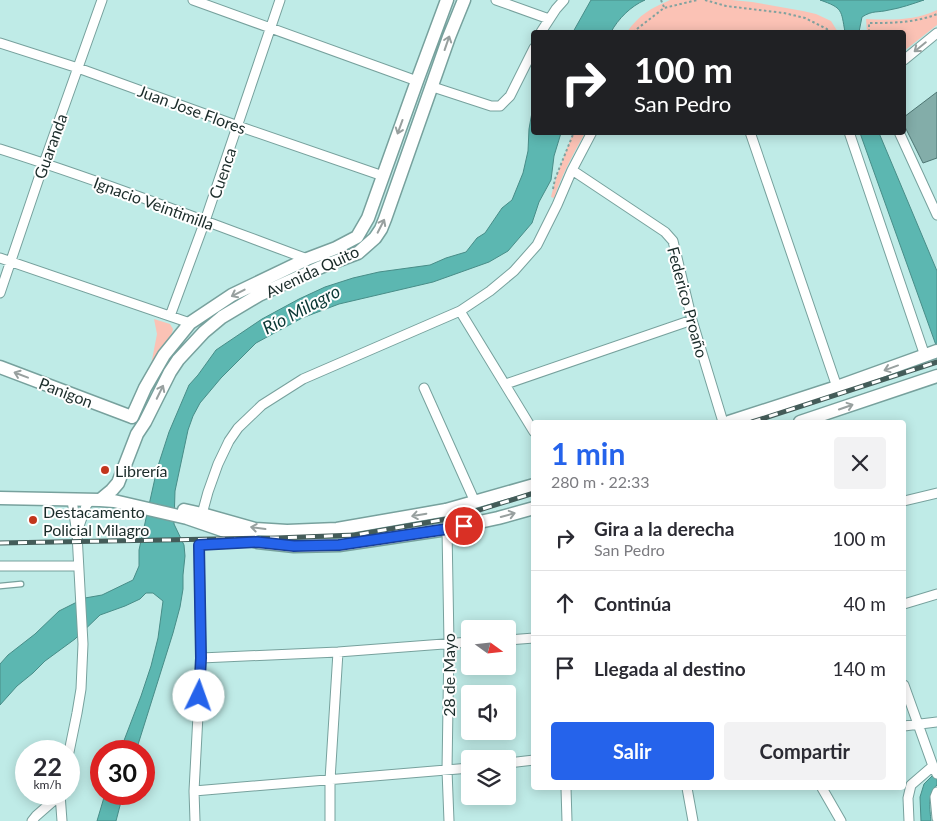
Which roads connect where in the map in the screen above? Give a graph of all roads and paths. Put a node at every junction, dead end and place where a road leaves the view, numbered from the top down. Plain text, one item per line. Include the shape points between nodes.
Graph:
1 (102, 0) edge
2 (193, 0) edge
3 (280, 0) edge
4 (447, 0) edge
5 (464, 0) edge
6 (496, 0) edge
7 (564, 0) edge
8 (697, 0) edge
9 (705, 0) edge
10 (662, 1) edge
11 (664, 8) junction
12 (937, 14) edge
13 (549, 19) junction
14 (270, 28) junction
15 (542, 30) edge
16 (636, 30) edge
17 (827, 30) edge
18 (869, 30) edge
19 (937, 33) edge
20 (0, 43) edge
21 (531, 54) edge
22 (906, 58) edge
23 (78, 68) junction
24 (417, 81) junction
25 (433, 87) junction
26 (238, 126) junction
27 (573, 135) edge
28 (590, 135) edge
29 (751, 135) edge
30 (851, 135) edge
31 (899, 135) edge
32 (0, 149) edge
33 (44, 163) junction
34 (572, 170) junction
35 (383, 176) junction
36 (559, 200) junction
37 (937, 215) edge
38 (205, 221) junction
39 (0, 258) edge
40 (307, 260) junction
41 (11, 261) junction
42 (0, 293) edge
43 (460, 311) junction
44 (170, 316) junction
45 (692, 320) junction
46 (190, 324) junction
47 (933, 353) edge
48 (0, 367) edge
49 (936, 379) edge
50 (506, 384) junction
51 (837, 387) junction
52 (424, 388) dead end
53 (132, 417) junction
54 (722, 420) edge
55 (735, 420) edge
56 (808, 420) edge
57 (531, 427) edge
58 (137, 434) junction
59 (118, 483) junction
60 (531, 486) edge
61 (937, 493) edge
62 (0, 498) edge
63 (124, 499) junction
64 (72, 500) junction
65 (96, 500) junction
66 (906, 501) edge
67 (475, 502) junction
68 (531, 509) edge
69 (187, 514) junction
70 (202, 514) junction
71 (447, 529) junction
72 (77, 534) junction
73 (257, 542) junction
74 (0, 566) edge
75 (78, 566) junction
76 (21, 584) dead end
77 (0, 586) edge
78 (937, 594) edge
79 (906, 603) edge
80 (531, 638) edge
81 (516, 639) edge
82 (461, 642) edge
83 (449, 643) junction
84 (338, 652) junction
85 (201, 658) junction
86 (906, 691) edge
87 (937, 722) edge
88 (918, 724) junction
89 (906, 726) edge
90 (71, 740) edge
91 (531, 760) edge
92 (516, 762) edge
93 (461, 769) edge
94 (447, 770) junction
95 (935, 770) edge
96 (330, 780) junction
97 (566, 790) edge
98 (687, 790) edge
99 (823, 790) edge
100 (194, 791) junction
101 (937, 792) edge
102 (48, 805) edge
103 (61, 805) edge
104 (937, 818) edge
105 (32, 821) edge
106 (62, 821) edge
107 (196, 821) edge
108 (330, 821) edge
109 (449, 821) edge
110 (566, 821) edge
111 (693, 821) edge
112 (841, 821) edge
113 (909, 821) edge

1 - 23 street, Guaranda
2 - 14 street
3 - 14 street, Cuenca
4 - 24 main road, Avenida Quito
25 -> 5 main road, Avenida Quito
6 - 13 street
7 - 13 street
8 - 11 path
9 - 17 path via 805,18
10 - 11 path
11 - 16 path
12 - 18 path via 923,20 869,23
13 - 15 street
14 - 24 street
14 - 26 street, Cuenca
19 -> 22 street
20 - 23 street, Juan Jose Flores
21 - 25 street via 510,96 500,106
23 - 26 street, Juan Jose Flores
23 - 33 street, Guaranda
24 -> 35 main road, Avenida Quito
58 -> 25 main road, Avenida Quito via 178,360 222,317 259,295 358,253 375,238 385,219
26 - 35 street, Juan Jose Flores
26 - 38 street, Cuenca
27 - 36 path via 551,197
28 - 34 street
29 - 51 street
30 - 47 street
31 - 37 street
32 - 33 street, Ignacio Veintimilla
33 - 38 street, Ignacio Veintimilla
33 - 41 street, Guaranda
34 - 36 street
34 - 45 street, Federico Proaño via 673,241
35 - 40 main road, Avenida Quito via 368,218 357,236
36 - 43 street via 537,245 514,271
38 - 40 street, Ignacio Veintimilla
38 - 44 street, Cuenca
39 - 41 street
40 -> 46 main road, Avenida Quito via 232,295
41 - 42 street, Guaranda
41 - 44 street
43 - 50 street
43 - 70 street via 303,378 262,404 229,441
44 - 46 street
45 - 50 street
45 - 54 street, Federico Proaño
46 - 53 main road, Avenida Quito via 164,355
47 -> 51 main road
53 -> 48 main road, Panigon
56 -> 49 main road
50 - 57 street
51 - 55 main road
52 - 67 street
53 - 58 main road
58 - 59 main road, Avenida Quito
59 - 63 main road via 119,494
59 - 65 main road, Avenida Quito
60 - 67 main road
61 - 66 street
62 - 64 main road
63 - 65 main road
63 - 69 main road
64 - 65 main road
64 - 72 street
65 - 72 street via 86,506
67 -> 70 main road via 337,529 255,529
71 -> 68 main road
69 - 70 main road
69 - 73 main road
71 - 73 main road via 339,545 294,546
71 - 83 street, 28 de Mayo
72 - 75 street
73 - 85 street via 199,545
74 - 75 street
75 - 90 street via 83,644 81,689
76 - 77 lane
78 - 79 street
80 - 81 street
82 - 83 street
83 - 84 street
83 - 94 street, 28 de Mayo
84 - 85 street
84 - 96 street
85 - 100 street
86 - 88 street
87 - 88 street
88 - 89 street
88 - 95 street
91 - 92 street
93 - 94 street
94 - 96 street
94 - 109 street, 28 de Mayo
95 - 113 street via 911,785
96 - 100 street
96 - 108 street
97 - 110 street
98 - 111 street
99 - 112 street
100 - 107 street
101 - 104 street
102 - 105 street
103 - 106 street

